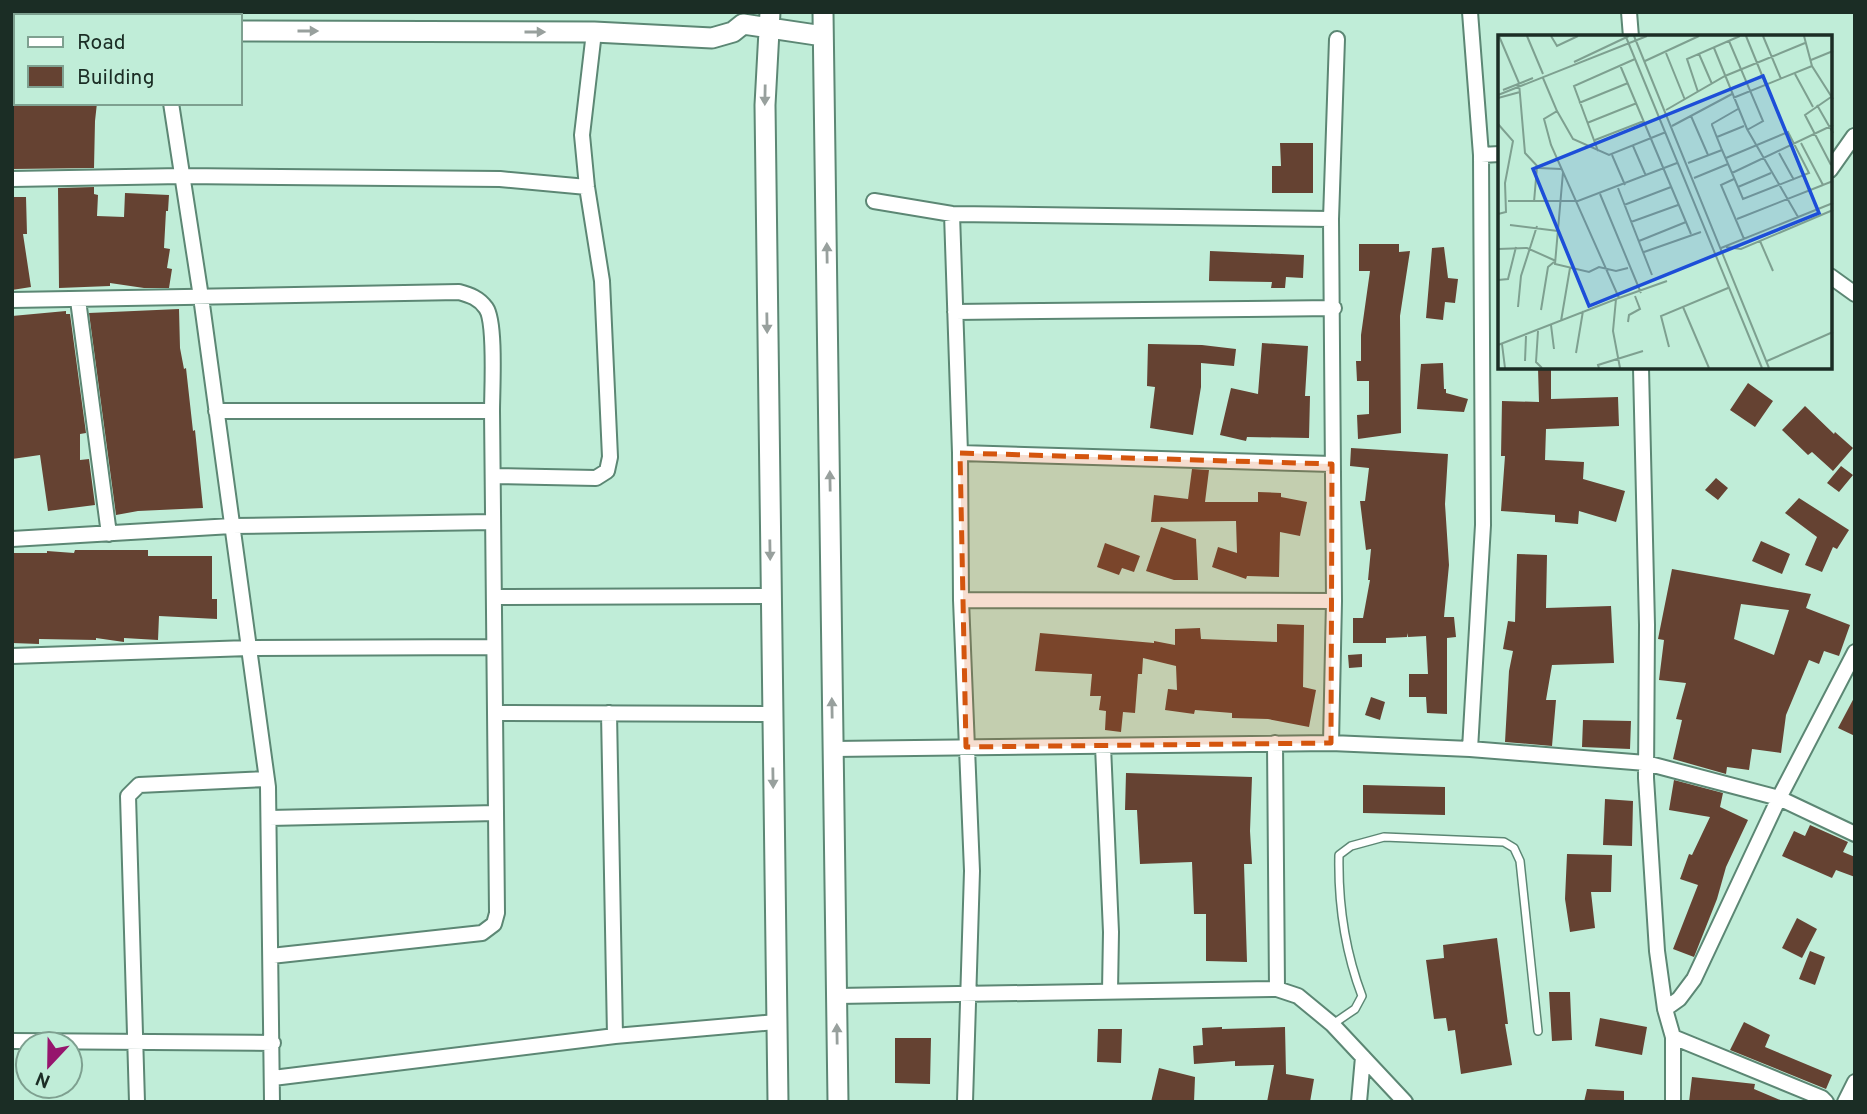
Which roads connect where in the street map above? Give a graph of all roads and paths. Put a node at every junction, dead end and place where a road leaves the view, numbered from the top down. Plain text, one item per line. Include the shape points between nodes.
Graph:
1 (823, 12) edge
2 (1470, 12) edge
3 (1629, 12) edge
4 (742, 18) edge
5 (769, 20) edge
6 (242, 31) edge
7 (594, 32) junction
8 (1631, 35) edge
9 (823, 36) junction
10 (1337, 39) dead end
11 (170, 105) edge
12 (1854, 135) edge
13 (1498, 154) edge
14 (1482, 155) junction
15 (1832, 167) edge
16 (182, 176) junction
17 (12, 179) edge
18 (587, 187) junction
19 (874, 201) dead end
20 (952, 214) junction
21 (1331, 219) junction
22 (1832, 277) edge
23 (1855, 293) edge
24 (201, 297) junction
25 (12, 300) edge
26 (78, 300) junction
27 (1334, 307) junction
28 (955, 312) junction
29 (1641, 369) edge
30 (216, 411) junction
31 (492, 411) junction
32 (960, 453) junction
33 (1332, 464) junction
34 (493, 476) junction
35 (493, 522) junction
36 (232, 526) junction
37 (109, 534) junction
38 (12, 539) edge
39 (771, 596) junction
40 (494, 597) junction
41 (961, 600) junction
42 (1334, 601) junction
43 (495, 647) junction
44 (248, 648) junction
45 (1855, 653) edge
46 (12, 656) edge
47 (495, 713) junction
48 (609, 713) junction
49 (772, 714) junction
50 (1275, 743) junction
51 (1331, 743) junction
52 (1103, 746) junction
53 (966, 747) junction
54 (833, 748) junction
55 (1470, 749) junction
56 (1646, 763) junction
57 (267, 779) junction
58 (1779, 798) junction
59 (496, 813) junction
60 (269, 818) junction
61 (1855, 834) edge
62 (271, 956) junction
63 (1277, 989) junction
64 (1110, 991) junction
65 (969, 992) junction
66 (836, 996) junction
67 (1665, 1009) junction
68 (776, 1022) junction
69 (1332, 1024) junction
70 (1538, 1031) dead end
71 (615, 1037) junction
72 (1673, 1037) junction
73 (12, 1041) edge
74 (136, 1042) junction
75 (272, 1043) junction
76 (1363, 1057) junction
77 (273, 1078) junction
78 (1855, 1082) edge
79 (137, 1102) edge
80 (272, 1102) edge
81 (778, 1102) edge
82 (838, 1102) edge
83 (965, 1102) edge
84 (1359, 1102) edge
85 (1405, 1102) edge
86 (1673, 1102) edge
87 (1826, 1102) edge
88 (1845, 1102) edge

1 - 9 main road
2 - 14 street
3 - 8 street
4 - 5 main road
4 - 7 main road via 733,32 712,38
5 - 9 main road
5 -> 39 main road via 765,104
6 -> 7 main road
7 - 18 street via 582,135
54 -> 9 main road
10 - 21 street
11 - 16 street
12 - 15 street
13 - 14 street
14 - 55 street via 1483,525
16 - 17 street
16 - 18 street via 500,179
16 - 24 street
18 - 34 street via 602,281 607,471 596,478
19 - 20 street
20 - 21 street
20 - 28 street
21 - 27 street
22 - 23 street
24 - 26 street
24 - 30 street
24 - 31 street via 459,292 475,296 488,310
25 - 26 street
26 - 37 street
27 - 28 street
27 - 33 street
28 - 32 street
29 - 56 street
30 - 31 street
30 - 36 street
31 - 34 street
32 - 33 street
32 - 41 street
33 - 42 street
34 - 35 street
35 - 36 street
35 - 40 street
36 - 37 street
36 - 44 street
37 - 38 street
39 - 40 street
39 - 49 main road
40 - 43 street
41 - 42 street
41 - 53 street
42 - 51 street
43 - 44 street
43 - 47 street
44 - 46 street
44 - 57 street
45 - 58 street
47 - 48 street
47 - 59 street
48 - 49 street
48 - 71 street
49 -> 68 main road
50 - 51 street
50 - 52 street
50 - 63 street
51 - 55 street
52 - 53 street
52 - 64 street
53 - 54 street
53 - 65 street
54 - 66 main road
55 - 56 street
56 - 58 street
56 - 67 street via 1657,951
57 - 60 street
57 - 74 street via 139,785 128,796
58 - 61 street
58 - 67 street via 1694,979
59 - 60 street
59 - 62 street via 497,913 494,924 482,933
60 - 62 street
62 - 75 street
63 - 64 street
63 - 69 street via 1298,996
64 - 65 street
65 - 66 street
65 - 83 street
82 -> 66 main road
67 - 72 street
68 - 71 street
68 - 81 main road
69 - 70 lane via 1355,1009 1362,996 1343,923 1339,855 1351,846 1384,837 1504,842 1514,848 1520,861
69 - 76 street
71 - 77 street
72 - 86 street
72 - 87 street
73 - 74 street
74 - 75 street
74 - 79 street
75 - 77 street
76 - 84 street
76 - 85 street
77 - 80 street
78 - 88 street

